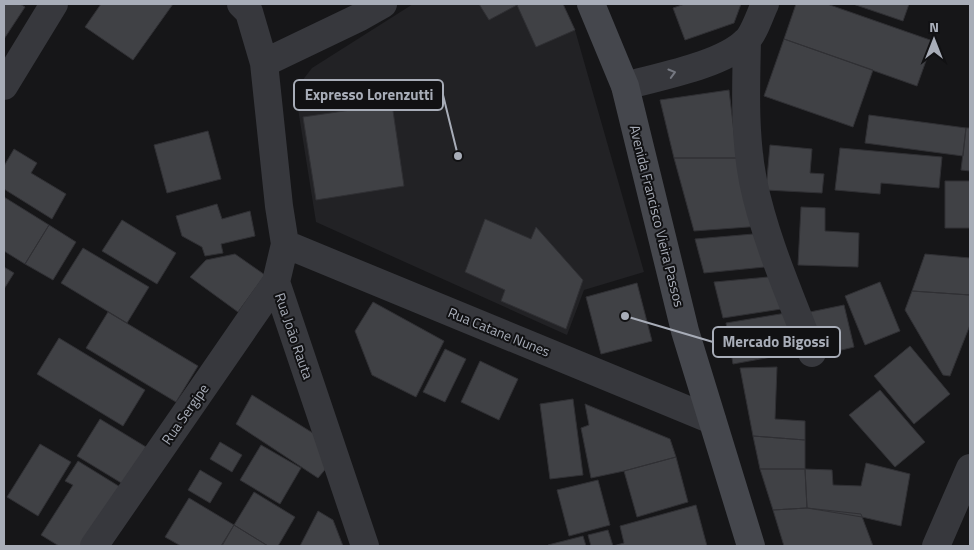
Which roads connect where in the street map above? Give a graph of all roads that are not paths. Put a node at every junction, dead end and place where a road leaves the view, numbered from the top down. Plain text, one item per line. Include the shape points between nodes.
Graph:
1 (54, 4) edge
2 (241, 4) edge
3 (383, 4) edge
4 (591, 4) edge
5 (765, 4) edge
6 (747, 41) junction
7 (264, 63) junction
8 (4, 86) edge
9 (625, 86) junction
10 (285, 244) junction
11 (276, 282) junction
12 (812, 353) dead end
13 (712, 420) junction
14 (970, 468) edge
15 (94, 546) edge
16 (365, 546) edge
17 (751, 546) edge
18 (936, 546) edge

1 - 8 street
2 - 7 street, Rua João Rauta via 249,12
3 - 7 street
4 - 9 main road, Avenida Francisco Vieira Passos
5 - 6 street
9 -> 6 street via 711,62 728,55
6 - 12 street via 745,117 753,180 765,226
7 - 10 street, Rua João Rauta via 278,206
9 - 13 main road, Avenida Francisco Vieira Passos
10 - 11 street, Rua João Rauta
10 - 13 street, Rua Catane Nunes
11 - 15 street, Rua Sergipe
11 - 16 street, Rua João Rauta
13 - 17 main road, Avenida Francisco Vieira Passos
14 - 18 street

